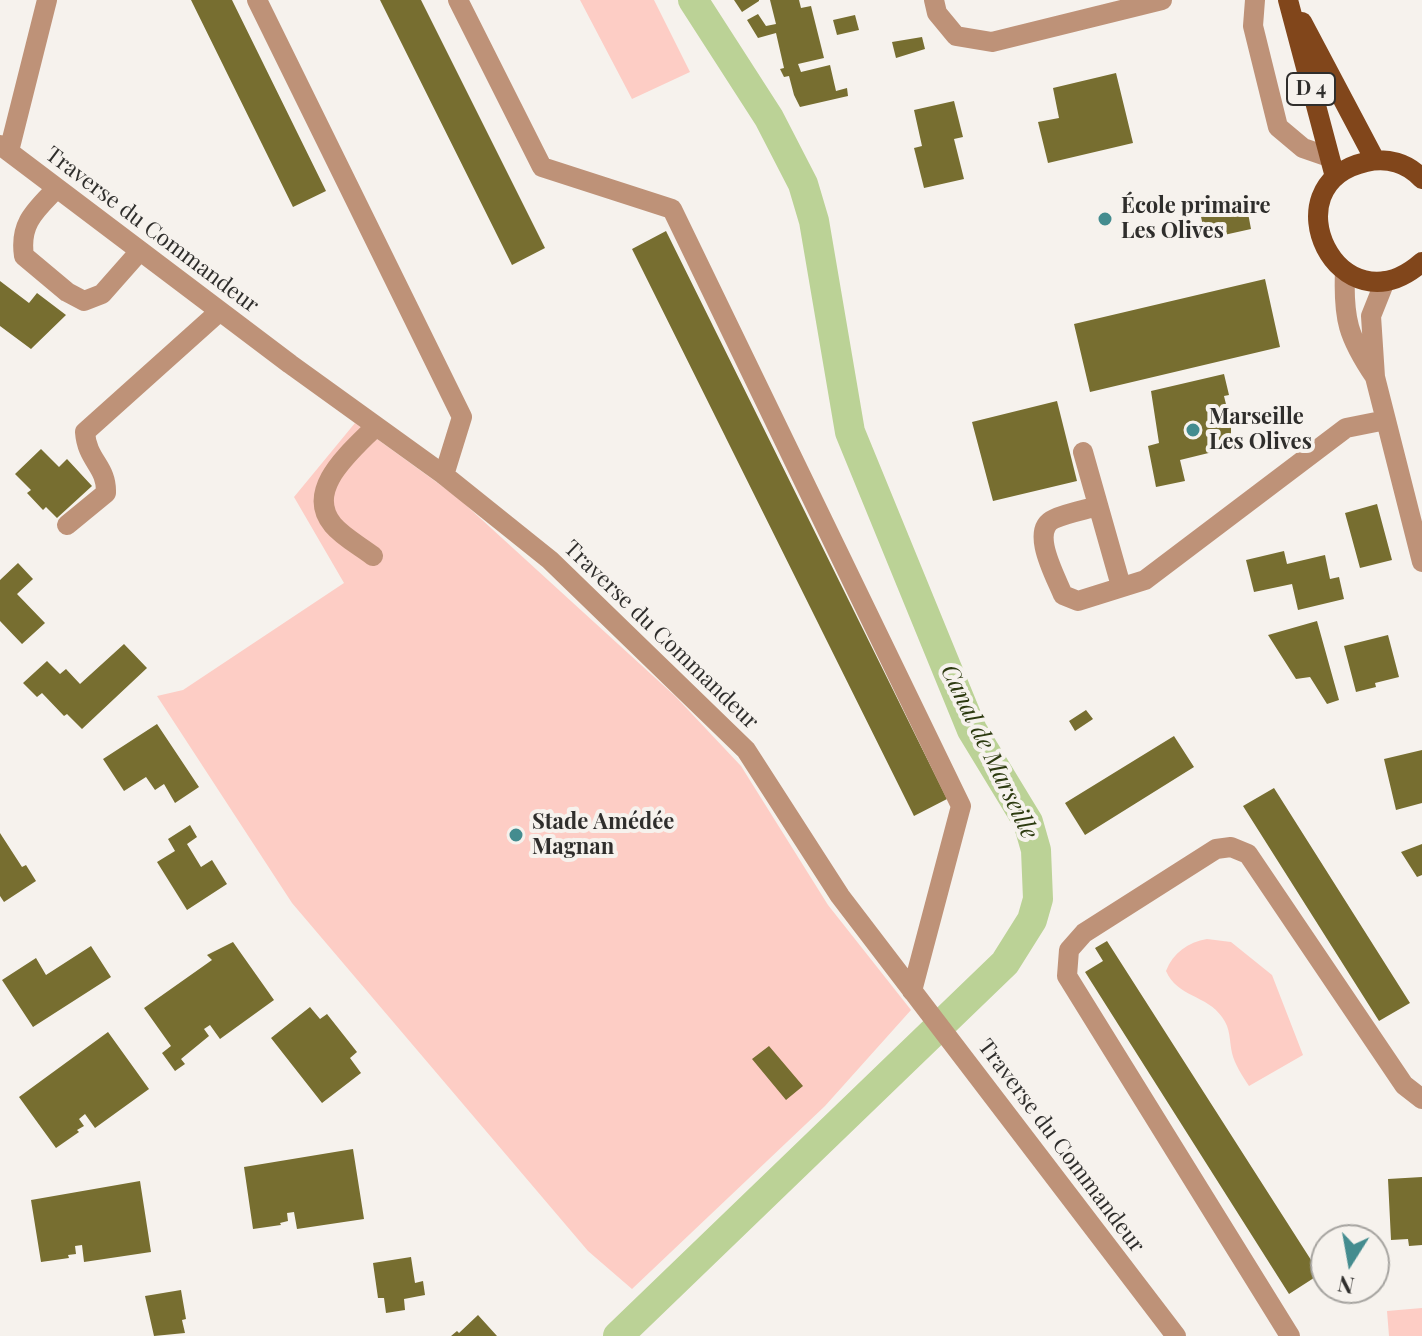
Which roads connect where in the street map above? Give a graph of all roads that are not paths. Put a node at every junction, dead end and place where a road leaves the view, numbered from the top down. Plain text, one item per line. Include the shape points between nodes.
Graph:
1 (47, 0) edge
2 (257, 0) edge
3 (458, 0) edge
4 (934, 0) edge
5 (1162, 0) edge
6 (1255, 0) edge
7 (1289, 0) edge
8 (5, 148) edge
9 (1375, 160) junction
10 (1332, 167) junction
11 (1422, 179) edge
12 (57, 188) junction
13 (140, 251) junction
14 (1345, 271) junction
15 (1418, 272) edge
16 (1385, 281) junction
17 (220, 311) junction
18 (1375, 377) junction
19 (1386, 420) junction
20 (376, 426) junction
21 (1083, 452) dead end
22 (444, 475) junction
23 (1098, 506) junction
24 (67, 525) dead end
25 (373, 556) dead end
26 (1422, 562) edge
27 (1121, 586) junction
28 (912, 991) junction
29 (1422, 1099) edge
30 (1176, 1336) edge
31 (1290, 1336) edge

1 - 8 street
2 - 22 street via 462,417
3 - 28 street via 542,167 672,209 961,806
4 - 5 street via 937,13 956,36 992,42
6 - 10 street via 1253,26 1278,127
7 - 9 main road, D 4
7 - 10 main road, D 4
8 - 12 street, Traverse du Commandeur
9 - 10 main road
9 - 11 main road via 1396,162
10 - 14 main road via 1317,227 1326,252
12 - 13 street, Traverse du Commandeur
12 - 13 street via 26,225 22,239 24,256 67,292 84,301 102,294
13 - 17 street, Traverse du Commandeur
14 - 16 main road via 1364,280
14 - 18 street via 1343,310 1357,351
15 - 16 main road
16 - 18 street via 1371,316
17 - 20 street, Traverse du Commandeur
17 - 24 street via 85,432 86,448 107,480 106,493
18 - 19 street
19 - 26 street
19 - 27 street via 1346,428 1145,580
20 - 22 street, Traverse du Commandeur
20 - 25 street via 328,480 324,509 333,525
21 - 23 street
22 - 28 street, Traverse du Commandeur via 550,560 746,750 840,896
23 - 27 street
23 - 27 street via 1051,520 1044,527 1043,545 1063,595 1070,599
28 - 30 street, Traverse du Commandeur
29 - 31 street via 1404,1085 1248,854 1231,847 1216,849 1084,933 1069,950 1067,976

